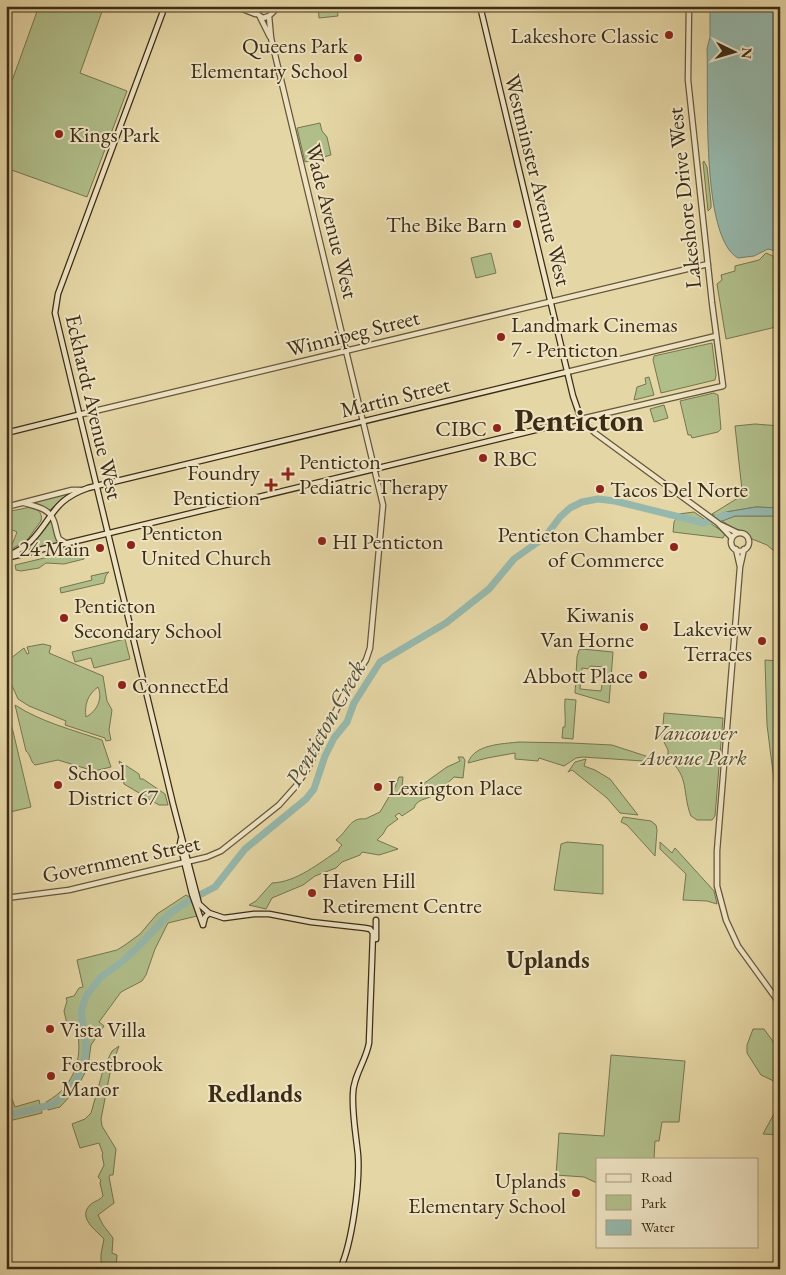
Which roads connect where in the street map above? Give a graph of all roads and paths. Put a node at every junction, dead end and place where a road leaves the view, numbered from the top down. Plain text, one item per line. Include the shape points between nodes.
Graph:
1 (166, 6) edge
2 (235, 6) edge
3 (254, 6) edge
4 (272, 6) edge
5 (279, 6) edge
6 (480, 6) edge
7 (690, 6) edge
8 (270, 14) junction
9 (258, 16) junction
10 (271, 38) junction
11 (708, 264) junction
12 (551, 301) junction
13 (716, 336) junction
14 (346, 351) junction
15 (567, 372) junction
16 (78, 416) junction
17 (592, 417) junction
18 (581, 419) junction
19 (363, 422) junction
20 (589, 429) junction
21 (6, 433) edge
22 (374, 469) junction
23 (96, 486) junction
24 (81, 490) junction
25 (24, 503) junction
26 (6, 507) edge
27 (50, 514) junction
28 (718, 523) junction
29 (107, 533) junction
30 (738, 533) junction
31 (732, 538) junction
32 (67, 544) junction
33 (736, 549) junction
34 (744, 549) junction
35 (6, 558) edge
36 (740, 567) junction
37 (186, 862) junction
38 (6, 898) edge
39 (198, 903) junction
40 (209, 913) junction
41 (376, 920) dead end
42 (374, 943) junction
43 (780, 1004) edge
44 (340, 1269) edge

1 - 16 street, Eckhardt Avenue West via 56,302 56,324
2 - 9 street
3 - 9 street, Wade Avenue West
4 - 8 street, Wade Avenue West
5 - 8 street
6 - 12 street, Westminster Avenue West
7 - 11 street, Lakeshore Drive West via 688,80
8 - 9 street via 266,18
8 - 10 street, Wade Avenue West
9 - 10 street, Wade Avenue West
10 - 14 street, Wade Avenue West
11 - 12 street, Winnipeg Street
11 - 13 street, Lakeshore Drive West
12 - 14 street, Winnipeg Street
12 - 15 street, Westminster Avenue West
13 - 15 street, Martin Street
13 - 17 street, Lakeshore Drive West via 723,386
14 - 16 street, Winnipeg Street
14 - 19 street, Wade Avenue West
15 - 18 street, Westminster Avenue West
15 - 19 street, Martin Street
16 - 21 street, Winnipeg Street
16 - 23 street, Eckhardt Avenue West
17 - 18 street
17 - 20 street via 588,422
18 - 20 street
18 - 22 street
19 - 22 street, Wade Avenue West
19 - 23 street, Martin Street
20 - 28 street
22 - 29 street
22 - 37 street, Government Street via 383,505 370,648 366,660 345,692 308,768 285,799 221,851
23 - 24 street, Martin Street
23 - 29 street, Eckhardt Avenue West
24 - 25 street, Martin Street
24 - 27 street, Martin Street
25 - 26 street, Martin Street
25 - 27 street
27 - 32 street via 57,536
27 - 35 street, Martin Street via 31,541
28 - 30 street
28 - 31 street
29 - 32 street
29 - 37 street, Eckhardt Avenue West
30 - 31 street
30 - 34 street via 748,539
31 - 33 street via 732,546
32 - 35 street
33 - 34 street
33 - 36 street
34 - 36 street
36 - 43 street via 717,880 729,929
37 - 38 street, Government Street via 69,890
37 - 39 street, Eckhardt Avenue West
39 - 40 street
39 - 40 street, Eckhardt Avenue West via 201,924
40 - 42 street via 224,918 269,914 370,929
41 - 42 street
42 - 44 street via 369,1043 353,1091 358,1157 356,1198 347,1251

